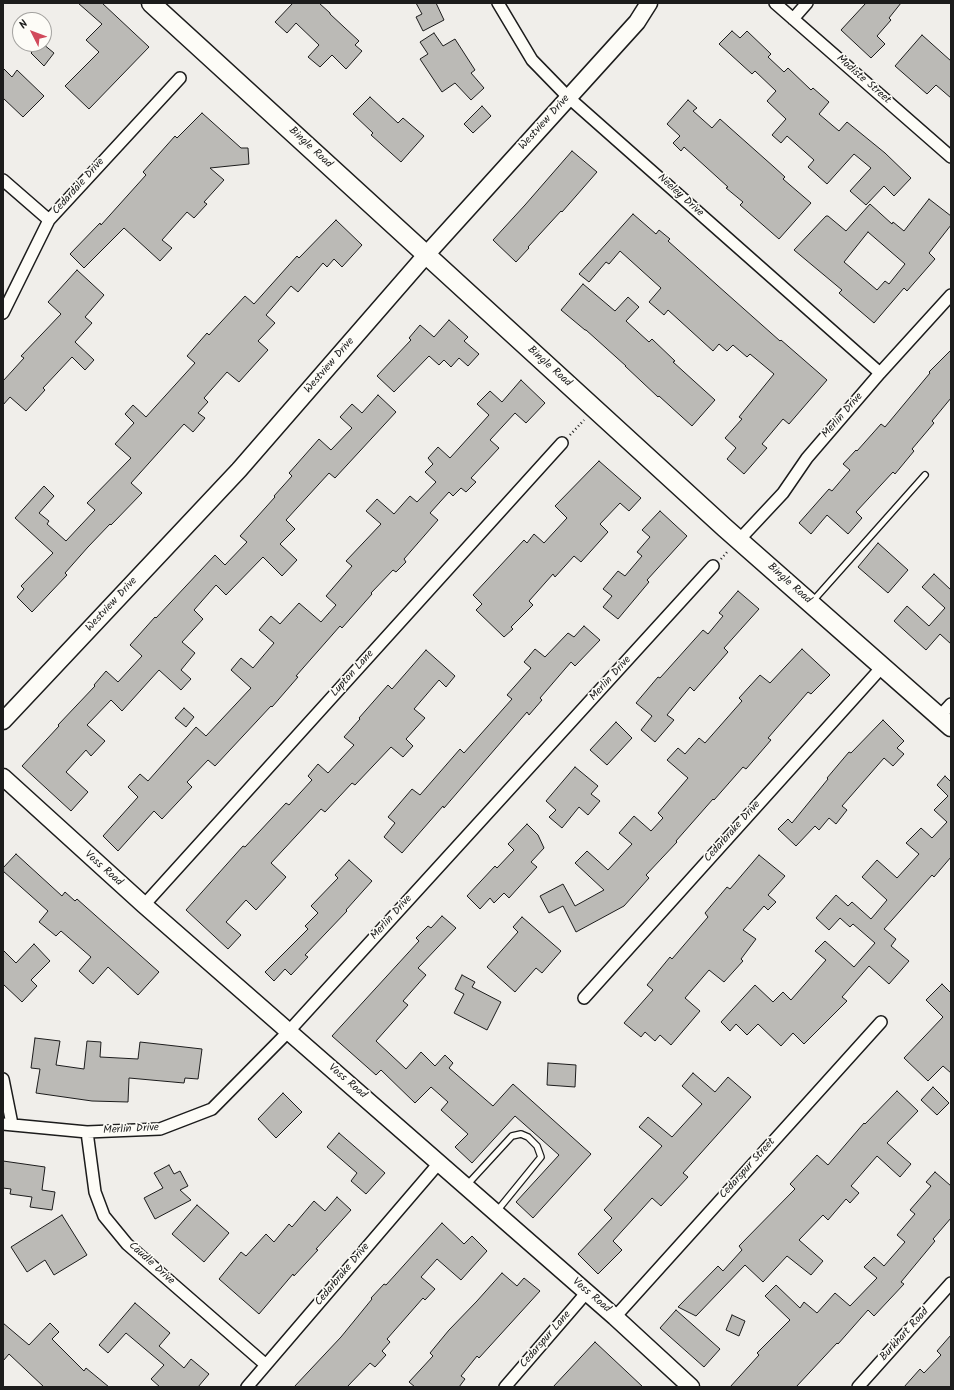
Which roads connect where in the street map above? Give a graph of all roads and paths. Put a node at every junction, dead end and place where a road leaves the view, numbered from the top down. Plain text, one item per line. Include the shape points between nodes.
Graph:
1 (151, 3) edge
2 (498, 3) edge
3 (649, 3) edge
4 (775, 3) edge
5 (807, 3) edge
6 (793, 19) junction
7 (180, 78) dead end
8 (568, 97) junction
9 (951, 157) edge
10 (3, 180) edge
11 (49, 220) junction
12 (426, 255) junction
13 (951, 295) edge
14 (3, 314) edge
15 (880, 373) junction
16 (595, 409) junction
17 (561, 444) joint
18 (925, 475) dead end
19 (739, 540) junction
20 (712, 568) joint
21 (811, 603) junction
22 (882, 667) junction
23 (947, 716) edge
24 (3, 722) edge
25 (3, 778) edge
26 (144, 905) junction
27 (584, 998) dead end
28 (881, 1022) dead end
29 (289, 1031) junction
30 (3, 1079) edge
31 (7, 1124) edge
32 (87, 1132) junction
33 (439, 1163) junction
34 (466, 1186) junction
35 (496, 1213) junction
36 (951, 1283) edge
37 (587, 1292) junction
38 (615, 1317) junction
39 (266, 1365) junction
40 (247, 1387) edge
41 (505, 1387) edge
42 (691, 1387) edge
43 (858, 1387) edge

1 - 12 main road, Bingle Road
2 - 8 street, Neeley Drive via 532,60
3 - 8 main road, Westview Drive via 637,22
4 - 6 street, Modiste Street
5 - 6 street
6 - 9 street, Modiste Street
7 - 11 street, Cedardale Drive
8 - 12 main road, Westview Drive
8 - 15 street, Neeley Drive
10 - 11 street
11 - 14 street, Cedardale Drive
12 - 16 main road, Bingle Road
12 - 24 main road, Westview Drive via 239,470
13 - 15 street, Merlin Drive
15 - 19 street, Merlin Drive via 807,458 783,493
16 - 17 path
16 - 19 main road, Bingle Road
17 - 26 street, Lupton Lane
18 - 21 lane
19 - 20 path
19 - 21 main road, Bingle Road
20 - 29 street, Merlin Drive
21 - 22 main road, Bingle Road
22 - 23 main road, Bingle Road
22 - 27 street, Cedarbrake Drive
25 - 26 main road, Voss Road
26 - 29 main road, Voss Road
28 - 38 street, Cedarspur Street
29 - 32 street, Merlin Drive via 212,1109 160,1129
29 - 33 main road, Voss Road
30 - 31 street
31 - 32 street, Merlin Drive
32 - 39 street, Caudle Drive via 95,1192 104,1216 128,1244
33 - 34 main road, Voss Road
33 - 39 street, Cedarbrake Drive
34 - 35 main road, Voss Road
34 - 35 lane via 512,1136 521,1134 528,1137 537,1146 541,1157
35 - 37 main road, Voss Road
36 - 43 street, Burkhart Road
37 - 38 main road, Voss Road
37 - 41 street, Cedarspur Lane
38 - 42 main road, Voss Road
39 - 40 street, Cedarbrake Drive

